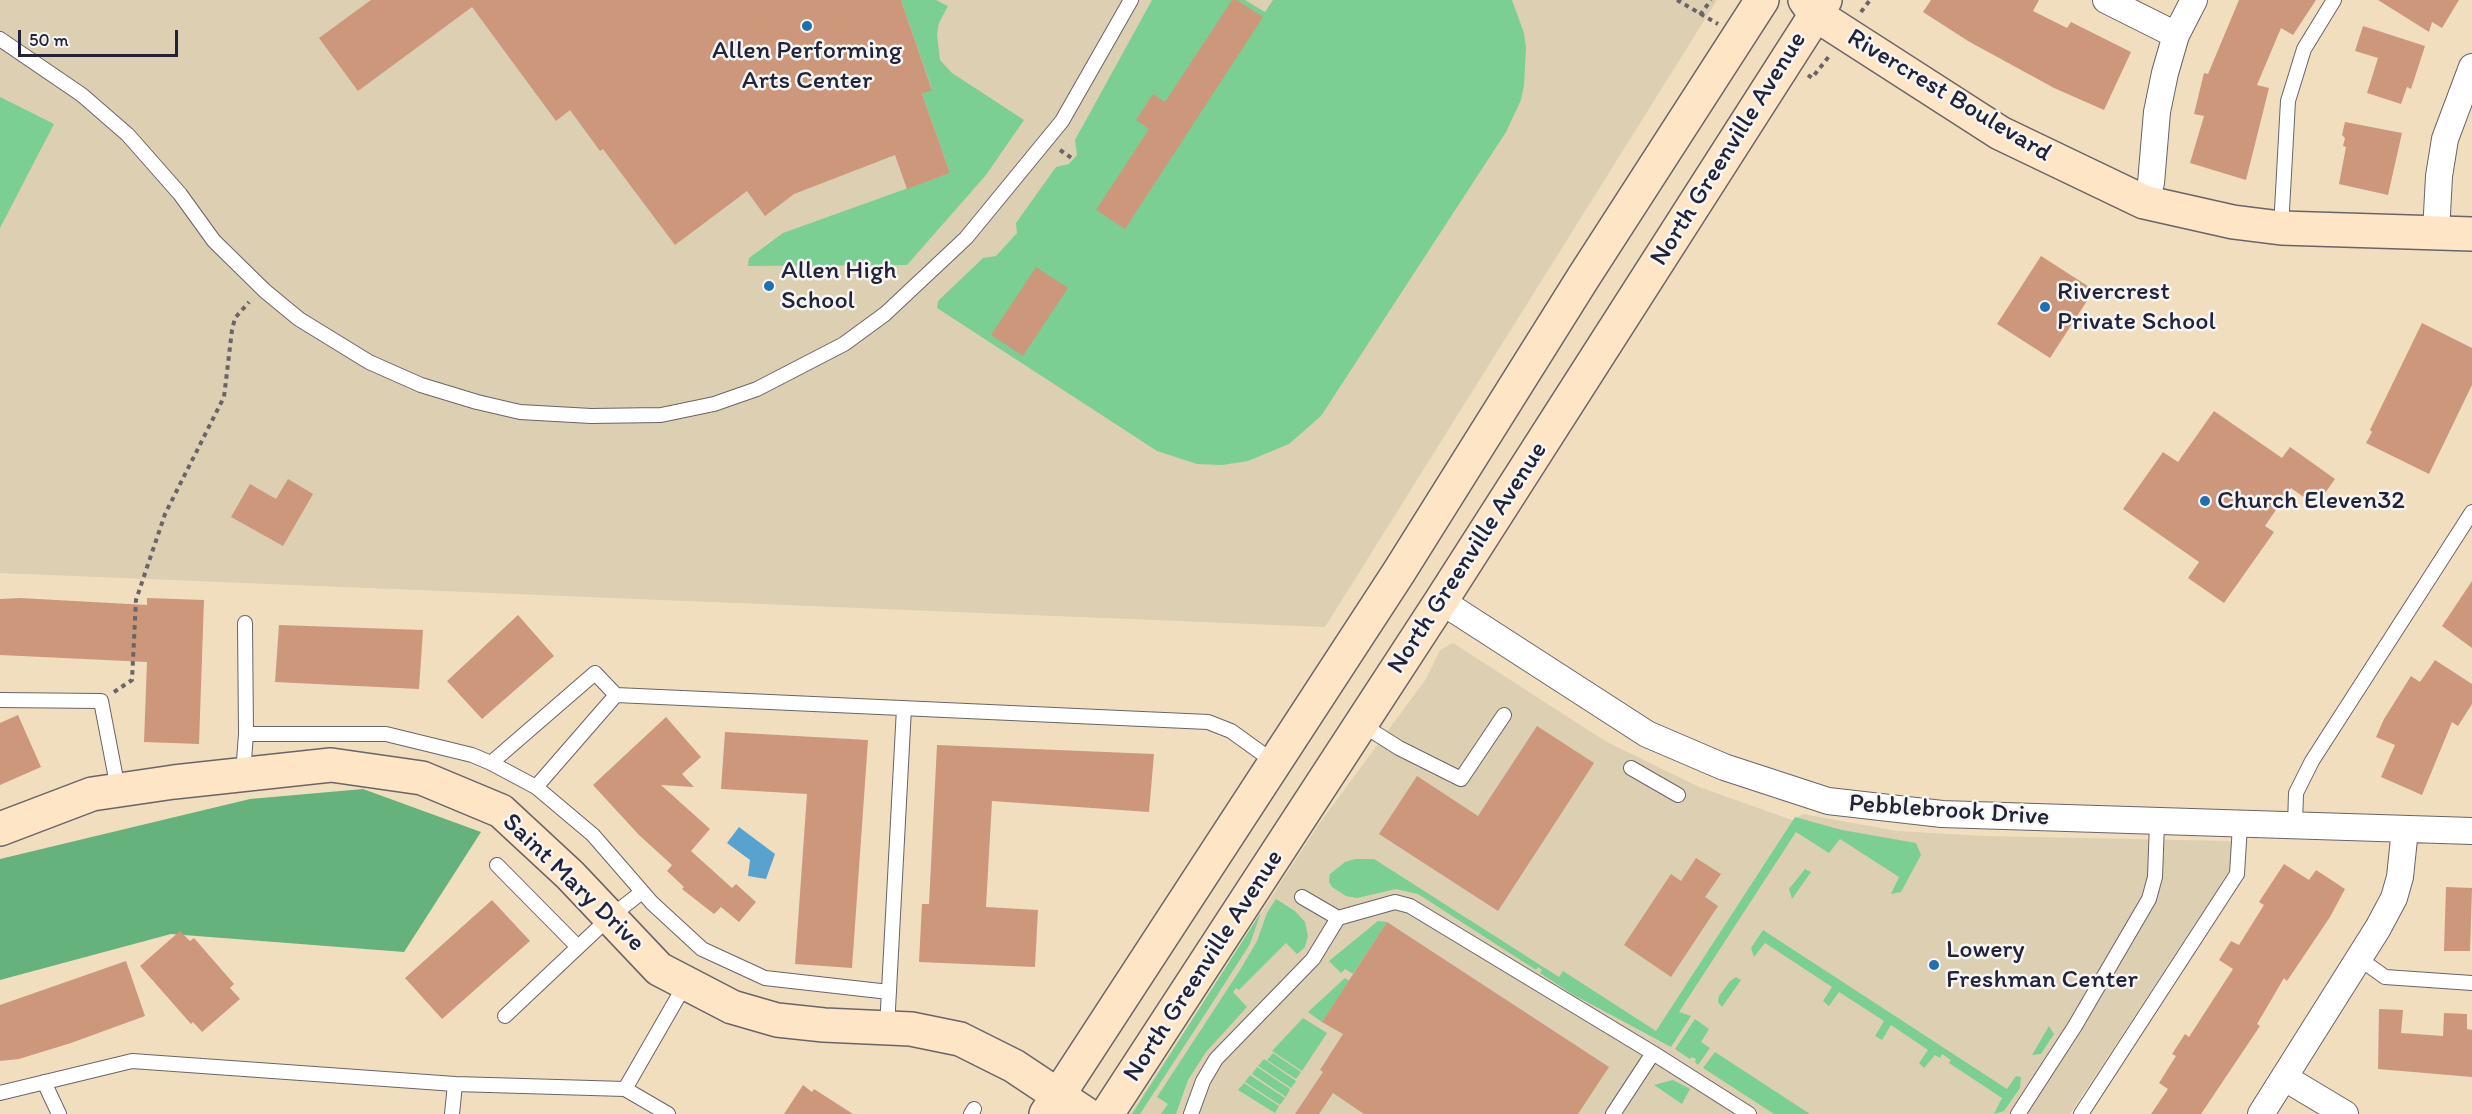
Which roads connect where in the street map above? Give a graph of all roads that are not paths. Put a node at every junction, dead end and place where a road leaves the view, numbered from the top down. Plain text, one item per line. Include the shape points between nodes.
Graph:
1 (1129, 0) edge
2 (2106, 0) edge
3 (2194, 0) edge
4 (2334, 0) edge
5 (1755, 3) edge
6 (1815, 5) edge
7 (2176, 35) junction
8 (0, 39) edge
9 (2472, 67) edge
10 (2145, 202) junction
11 (2281, 228) junction
12 (2436, 233) junction
13 (2472, 234) edge
14 (2472, 512) edge
15 (1399, 572) junction
16 (1441, 601) junction
17 (245, 623) dead end
18 (616, 695) junction
19 (0, 700) edge
20 (904, 708) junction
21 (1504, 715) dead end
22 (1361, 724) junction
23 (246, 734) junction
24 (1274, 762) junction
25 (491, 763) junction
26 (1631, 768) dead end
27 (243, 774) junction
28 (536, 787) junction
29 (118, 789) junction
30 (1678, 795) dead end
31 (2157, 823) junction
32 (2240, 825) junction
33 (2295, 826) junction
34 (0, 829) edge
35 (2405, 830) junction
36 (2472, 831) edge
37 (497, 865) dead end
38 (642, 892) junction
39 (1302, 897) dead end
40 (610, 917) junction
41 (1338, 918) junction
42 (578, 947) junction
43 (2357, 957) junction
44 (686, 983) junction
45 (2472, 983) edge
46 (889, 992) junction
47 (505, 1016) dead end
48 (887, 1028) junction
49 (1653, 1053) junction
50 (2285, 1078) junction
51 (44, 1082) junction
52 (455, 1084) junction
53 (625, 1089) junction
54 (0, 1093) edge
55 (1052, 1105) edge
56 (59, 1114) edge
57 (452, 1114) edge
58 (668, 1114) edge
59 (1086, 1114) edge
60 (1107, 1114) edge
61 (1191, 1114) edge
62 (1613, 1114) edge
63 (1749, 1114) edge
64 (2018, 1114) edge
65 (2081, 1114) edge
66 (2261, 1114) edge
67 (2345, 1114) edge

1 - 8 lane via 1062,121 966,238 885,314 836,349 757,389 714,404 662,415 520,412 421,385 369,362 299,319 238,266 128,135 82,95
2 - 7 street
3 - 7 street
4 - 11 lane via 2304,49 2288,101
5 - 6 main road, Rivercrest Boulevard
5 - 15 main road, North Greenville Avenue
6 - 10 main road, Rivercrest Boulevard via 2000,133
6 - 16 main road, North Greenville Avenue
7 - 10 street via 2161,92
9 - 12 street via 2445,139
10 - 11 main road, Rivercrest Boulevard via 2233,222
11 - 12 main road, Rivercrest Boulevard
12 - 13 main road, Rivercrest Boulevard
14 - 33 lane via 2312,762 2296,793
15 - 16 main road
15 - 24 main road, North Greenville Avenue
16 - 22 main road, North Greenville Avenue
16 - 31 street, Pebblebrook Drive via 1647,734 1724,767 1800,793 1904,812
17 - 23 lane
18 - 20 lane
18 - 25 lane via 595,673
18 - 28 lane
19 - 29 lane via 101,701
20 - 24 lane via 1208,722 1231,731
20 - 46 lane
21 - 22 lane via 1461,779
22 - 60 main road, North Greenville Avenue
23 - 25 lane via 386,734
23 - 27 lane
24 - 55 main road, North Greenville Avenue
25 - 28 lane
26 - 30 lane
27 - 29 main road, Saint Mary Drive
27 - 40 main road, Saint Mary Drive via 331,765 422,778 501,811
28 - 38 lane via 593,835
29 - 34 main road, Saint Mary Drive via 67,801
31 - 32 street, Pebblebrook Drive
31 - 64 lane via 2155,877 2149,899
32 - 33 street, Pebblebrook Drive
32 - 65 lane via 2237,874
33 - 35 street, Pebblebrook Drive
35 - 36 street, Pebblebrook Drive
35 - 43 street via 2394,898
37 - 42 lane
38 - 40 lane
38 - 46 lane via 702,949 765,978
39 - 41 lane
40 - 42 lane
40 - 44 main road, Saint Mary Drive via 659,969
41 - 49 lane via 1395,902 1410,906
41 - 61 lane via 1313,958 1216,1059
42 - 47 lane
43 - 45 lane via 2385,977
43 - 50 street
44 - 48 main road, Saint Mary Drive via 732,1007 777,1020
44 - 53 lane
46 - 48 lane
48 - 55 main road, Saint Mary Drive via 921,1030 960,1039 1014,1066
49 - 62 lane
49 - 63 lane
50 - 66 street
50 - 67 street
51 - 52 lane via 132,1061
51 - 54 lane
51 - 56 lane
52 - 53 lane
52 - 57 lane
53 - 58 lane
55 - 59 main road, Saint Mary Drive

